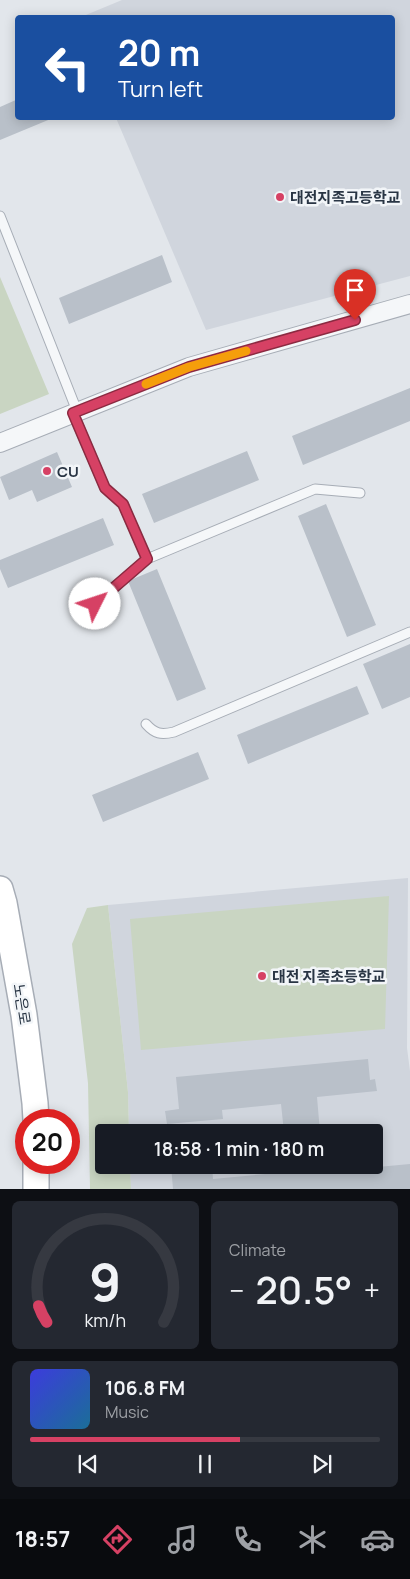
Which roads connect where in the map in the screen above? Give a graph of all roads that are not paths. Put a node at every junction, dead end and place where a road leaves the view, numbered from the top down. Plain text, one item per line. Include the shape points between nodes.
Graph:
1 (0, 216) edge
2 (410, 304) edge
3 (75, 412) junction
4 (0, 443) edge
5 (360, 493) dead end
6 (147, 559) junction
7 (95, 604) dead end
8 (410, 632) edge
9 (146, 724) dead end
10 (0, 889) edge
11 (36, 1109) edge
12 (36, 1174) edge
13 (36, 1189) edge

1 - 3 lane
2 - 3 street via 189,367
3 - 4 street
3 - 6 lane via 105,488 123,504
5 - 6 lane via 315,489
6 - 7 lane
8 - 9 lane via 174,732 162,735
10 - 11 street, 노은로 via 24,1015
12 - 13 street

